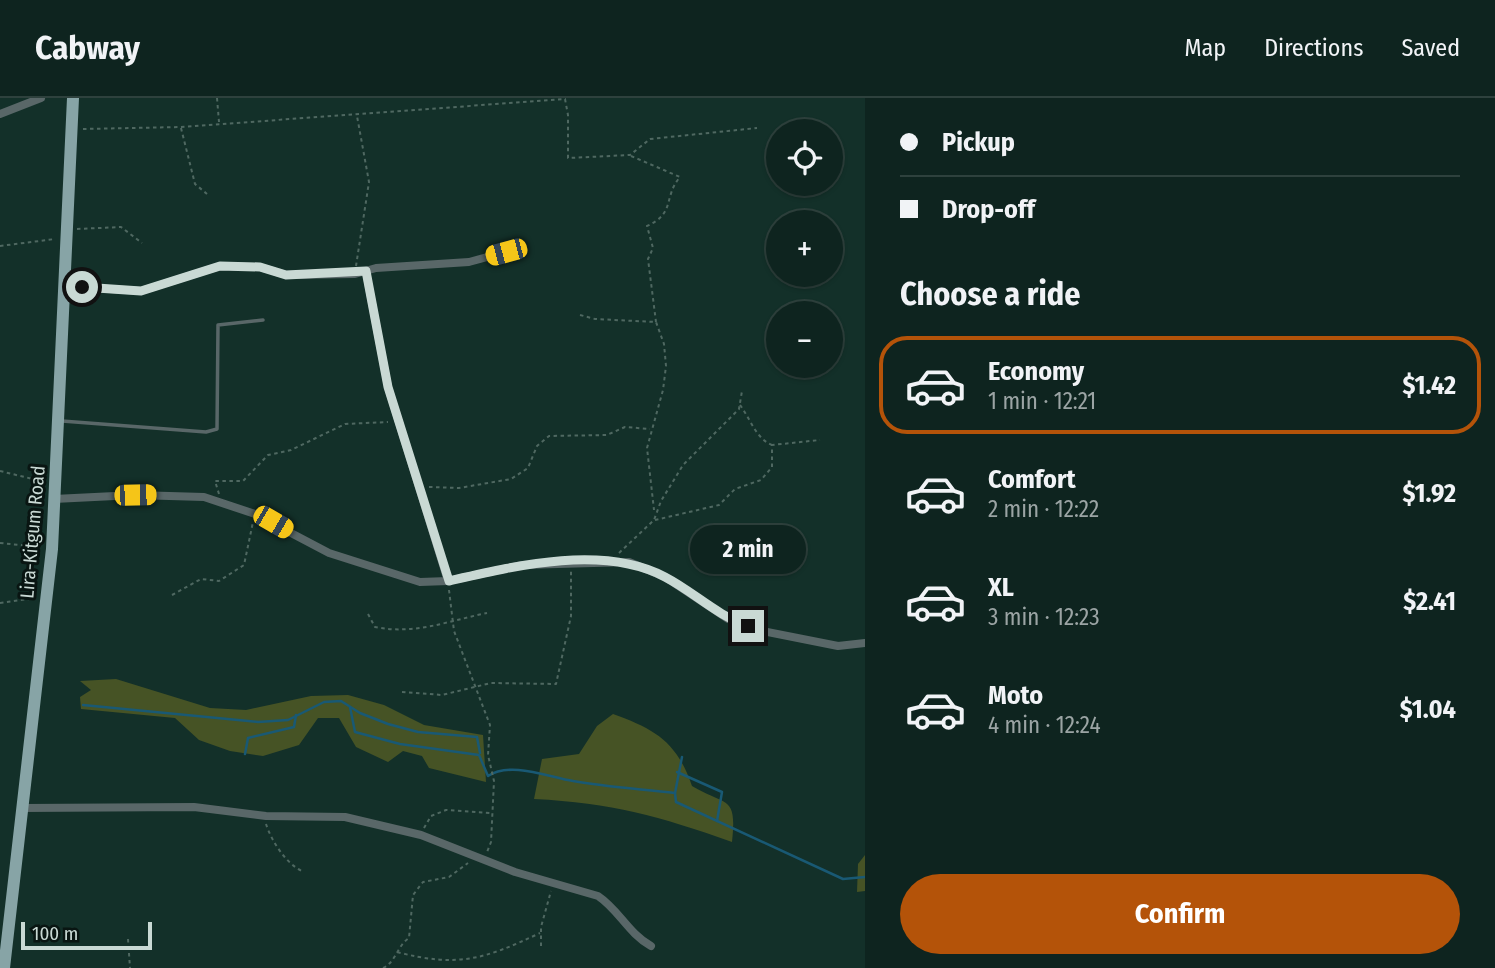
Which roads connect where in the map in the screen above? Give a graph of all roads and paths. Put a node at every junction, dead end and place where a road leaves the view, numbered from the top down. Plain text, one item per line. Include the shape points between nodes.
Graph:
1 (41, 98) edge
2 (73, 98) edge
3 (217, 98) edge
4 (566, 99) edge
5 (0, 114) edge
6 (357, 114) junction
7 (219, 123) junction
8 (181, 127) junction
9 (757, 128) dead end
10 (71, 129) junction
11 (630, 155) junction
12 (207, 194) dead end
13 (65, 234) junction
14 (142, 243) dead end
15 (0, 246) edge
16 (506, 252) dead end
17 (366, 271) junction
18 (355, 274) junction
19 (62, 286) junction
20 (580, 314) dead end
21 (263, 320) dead end
22 (656, 322) junction
23 (742, 391) dead end
24 (740, 404) junction
25 (60, 421) junction
26 (400, 421) junction
27 (652, 430) junction
28 (820, 440) dead end
29 (772, 445) junction
30 (0, 471) edge
31 (56, 481) junction
32 (421, 487) junction
33 (54, 499) junction
34 (220, 501) junction
35 (654, 510) dead end
36 (255, 514) junction
37 (654, 520) junction
38 (0, 543) edge
39 (52, 548) junction
40 (610, 561) junction
41 (571, 562) junction
42 (449, 581) junction
43 (172, 595) dead end
44 (47, 597) junction
45 (0, 603) edge
46 (486, 613) dead end
47 (368, 614) dead end
48 (453, 623) junction
49 (865, 643) edge
50 (475, 688) junction
51 (402, 692) dead end
52 (22, 808) junction
53 (492, 813) junction
54 (266, 816) junction
55 (421, 835) junction
56 (474, 856) junction
57 (484, 860) junction
58 (302, 871) dead end
59 (554, 883) junction
60 (540, 933) junction
61 (128, 939) dead end
62 (541, 946) dead end
63 (651, 946) dead end
64 (397, 952) junction
65 (479, 962) dead end
66 (424, 963) dead end
67 (4, 968) edge
68 (130, 968) edge
69 (383, 968) edge

1 - 5 street
2 - 10 main road, Lira-Kitgum Road
3 - 7 path
4 - 6 path
4 - 11 path via 568,158
6 - 7 path
6 - 18 path via 369,182
7 - 8 path
8 - 10 path
8 - 12 path via 195,184
9 - 11 path via 650,139
10 - 13 main road, Lira-Kitgum Road
11 - 22 path via 680,177 670,188 670,207 659,221 647,226 653,248 648,259
13 - 14 path via 121,227
13 - 15 path
13 - 19 main road, Lira-Kitgum Road
16 - 17 street via 469,262
17 - 18 street
17 - 26 street via 381,359
18 - 19 street via 286,275 234,265 141,291
19 - 25 main road, Lira-Kitgum Road
20 - 22 path
21 - 25 lane via 218,325 217,429 206,432
22 - 27 path via 666,366
23 - 24 path
24 - 29 path via 758,435
24 - 37 path via 683,465
25 - 31 main road, Lira-Kitgum Road
26 - 32 street
26 - 34 path via 345,424 291,450 268,455 243,481 215,481
27 - 32 path via 625,427 607,435 549,436 537,446 528,468 511,479 459,488
27 - 35 path via 647,448
28 - 29 path
29 - 37 path via 772,467 761,480 735,489 719,505
30 - 31 path
31 - 33 main road, Lira-Kitgum Road
32 - 42 street
33 - 34 street via 175,494
33 - 39 main road, Lira-Kitgum Road
34 - 36 street
36 - 42 street via 329,553 410,580
36 - 43 path via 244,565 219,581 201,579
37 - 40 path
38 - 39 path
39 - 44 main road, Lira-Kitgum Road
40 - 41 street
40 - 49 street via 629,562 665,577 728,619 762,631 838,646
41 - 42 street via 510,566
41 - 50 path via 571,616 556,684 491,683
42 - 48 path
44 - 45 path
44 - 52 main road, Lira-Kitgum Road
46 - 48 path
47 - 48 path via 375,628 392,631
48 - 50 path
50 - 51 path via 442,695
50 - 53 path via 490,725
52 - 54 street via 194,807
52 - 67 main road, Lira-Kitgum Road
53 - 55 path via 446,810 431,816
53 - 57 path via 491,842
54 - 55 street via 345,817
54 - 58 path via 266,826 279,848
55 - 56 street
56 - 57 street
56 - 64 path via 449,877 423,881 413,895 409,938
57 - 59 street
59 - 60 path
59 - 63 street via 598,896 633,936
60 - 62 path
60 - 65 path
61 - 68 path
64 - 66 path
64 - 69 path

